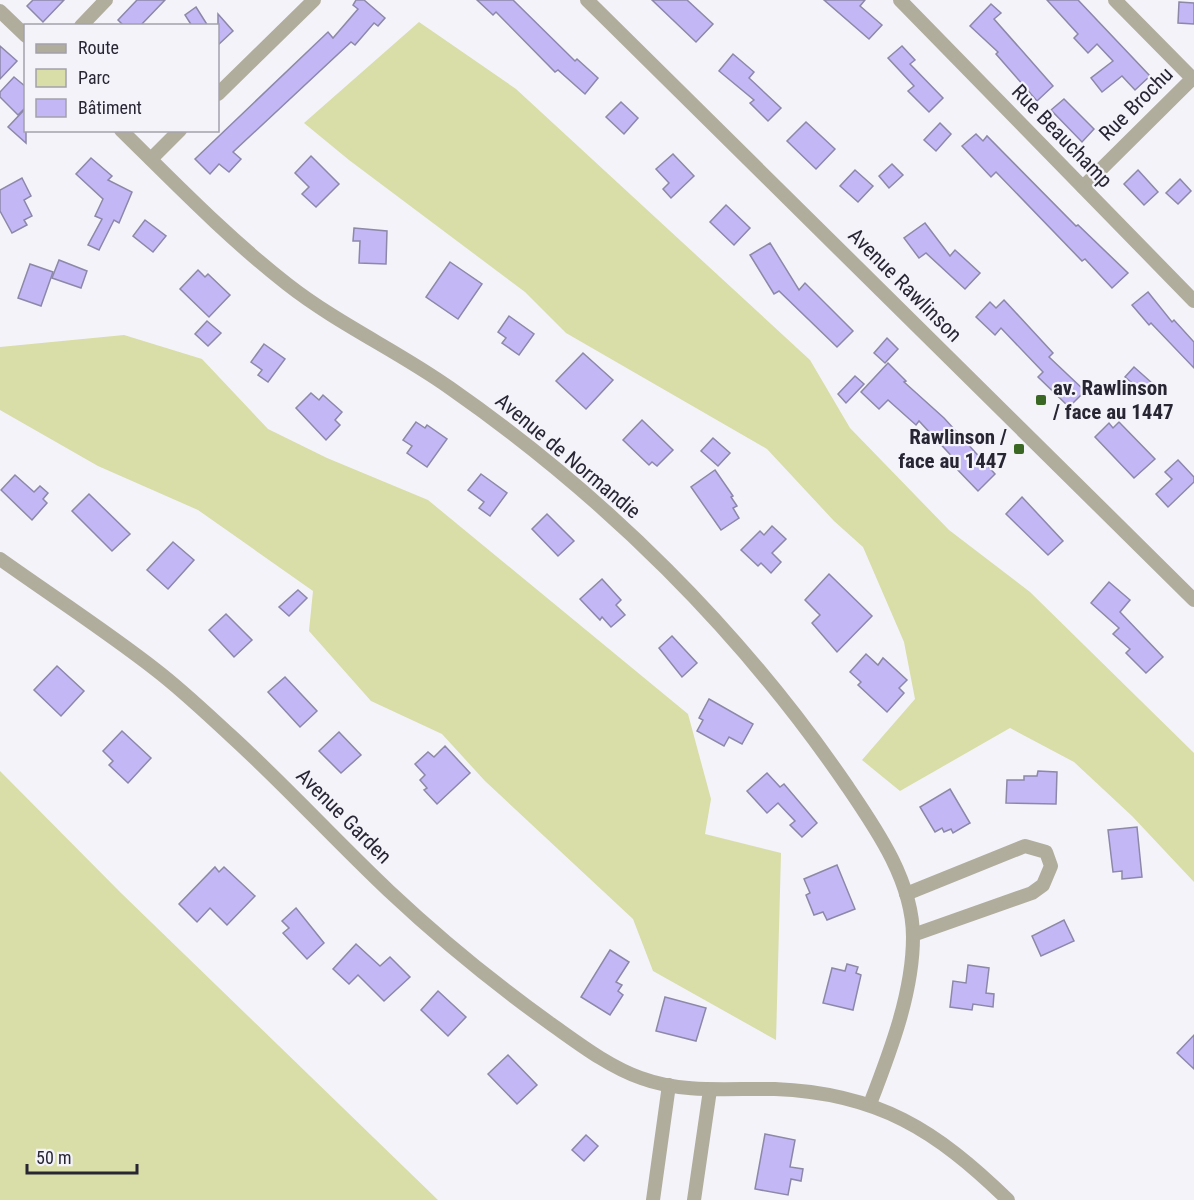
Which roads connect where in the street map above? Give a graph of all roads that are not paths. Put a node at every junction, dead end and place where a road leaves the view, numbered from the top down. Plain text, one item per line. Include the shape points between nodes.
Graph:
1 (106, 0) edge
2 (314, 0) edge
3 (587, 0) edge
4 (900, 0) edge
5 (1115, 0) edge
6 (0, 11) edge
7 (83, 24) edge
8 (24, 34) edge
9 (1193, 78) edge
10 (219, 93) edge
11 (123, 132) edge
12 (178, 132) edge
13 (151, 159) junction
14 (1083, 187) junction
15 (1194, 301) edge
16 (0, 559) edge
17 (1194, 600) edge
18 (906, 894) junction
19 (913, 935) junction
20 (669, 1085) junction
21 (710, 1090) junction
22 (870, 1104) junction
23 (653, 1200) edge
24 (694, 1200) edge
25 (1008, 1200) edge

1 - 7 street
2 - 10 street
3 - 17 street, Avenue Rawlinson
4 - 14 street, Rue Beauchamp
5 - 9 street
6 - 8 street
9 - 14 street, Rue Brochu
11 - 13 street, Avenue de Normandie
12 - 13 street
13 - 18 street, Avenue de Normandie via 207,215 288,285 467,401 591,496 662,564 725,630 821,750 882,837
14 - 15 street, Rue Beauchamp
16 - 20 street, Avenue Garden via 157,671 313,813 390,891 516,999 583,1046 640,1078
18 - 19 street, Avenue de Normandie
18 - 19 street via 1025,846 1046,852 1051,866 1043,885 1032,893
19 - 22 street, Avenue de Normandie via 907,988
20 - 21 street, Avenue Garden
20 - 23 street
21 - 22 street, Avenue Garden via 776,1089 829,1094
21 - 24 street
22 - 25 street, Avenue Garden via 916,1124 974,1167

